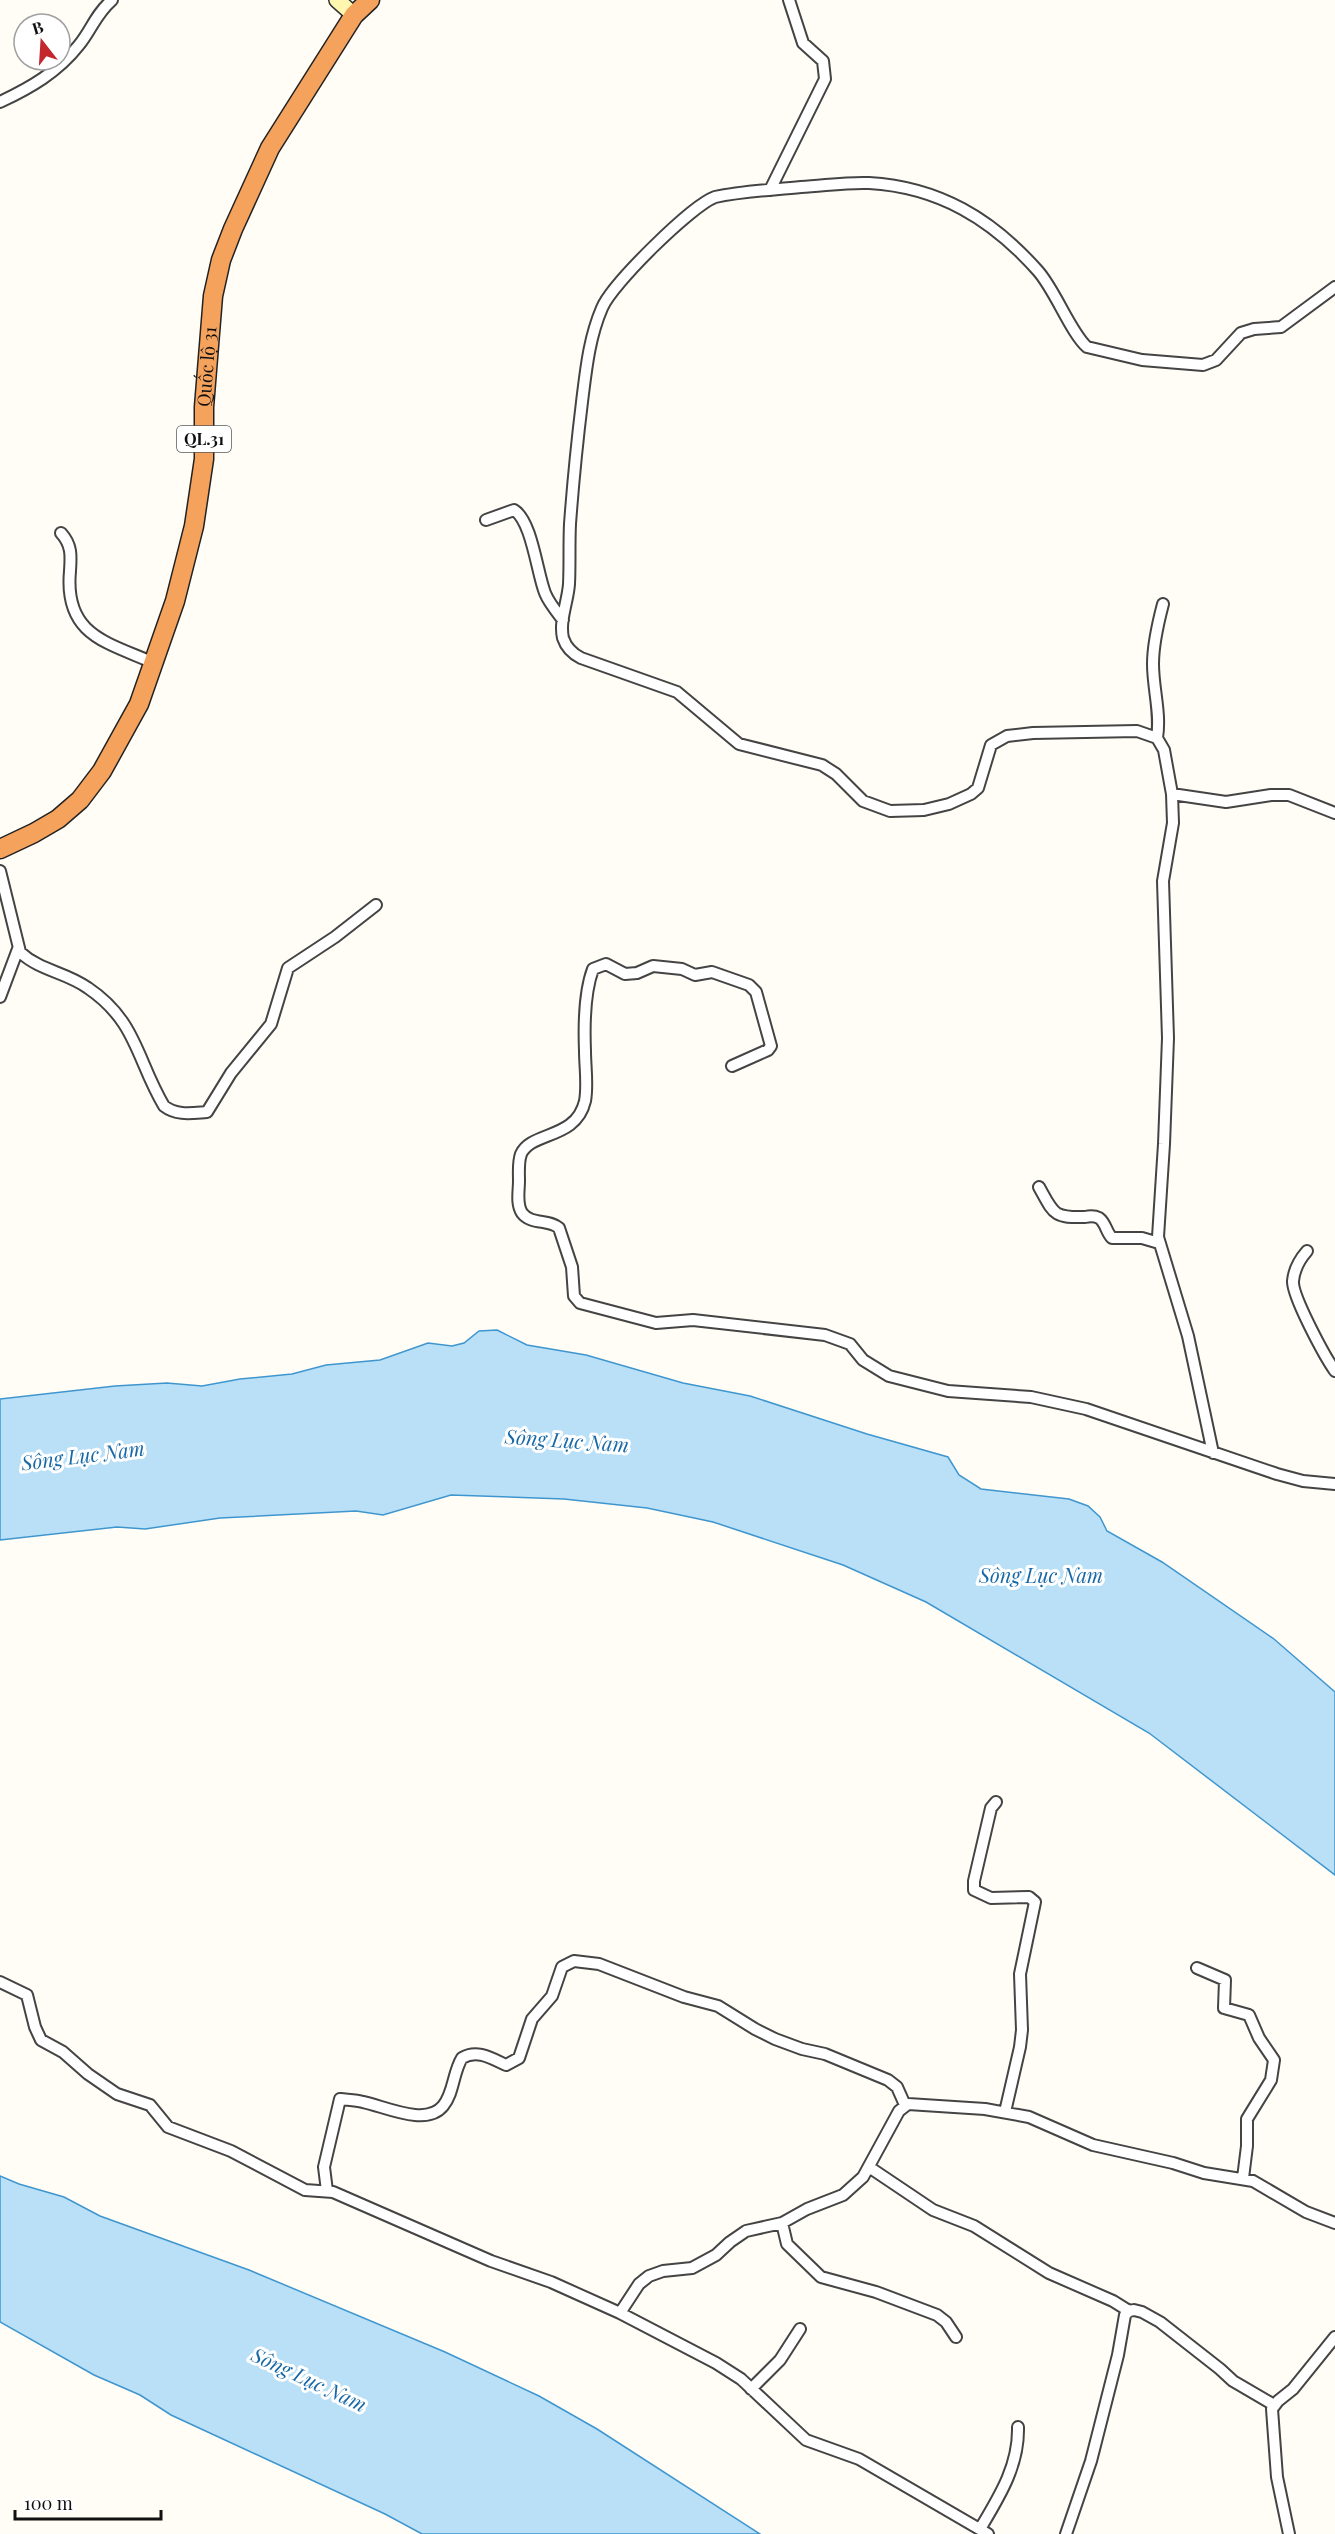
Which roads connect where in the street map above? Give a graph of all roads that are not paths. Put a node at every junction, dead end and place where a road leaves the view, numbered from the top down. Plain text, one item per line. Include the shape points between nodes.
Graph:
1 (111, 0) edge
2 (338, 0) edge
3 (370, 0) edge
4 (789, 0) edge
5 (354, 15) junction
6 (0, 102) edge
7 (770, 190) junction
8 (1335, 287) edge
9 (486, 520) dead end
10 (61, 533) dead end
11 (1163, 604) dead end
12 (563, 620) junction
13 (154, 663) junction
14 (1157, 738) junction
15 (1172, 794) junction
16 (1335, 813) edge
17 (0, 849) edge
18 (0, 871) edge
19 (376, 905) dead end
20 (18, 949) junction
21 (0, 997) edge
22 (732, 1066) dead end
23 (1039, 1187) dead end
24 (1160, 1243) junction
25 (1307, 1251) dead end
26 (1335, 1371) edge
27 (1213, 1453) junction
28 (1335, 1484) edge
29 (996, 1802) dead end
30 (1197, 1968) dead end
31 (0, 1982) edge
32 (905, 2105) junction
33 (1005, 2112) junction
34 (869, 2167) junction
35 (1244, 2178) junction
36 (327, 2191) junction
37 (782, 2223) junction
38 (1335, 2223) edge
39 (1129, 2312) junction
40 (620, 2313) junction
41 (800, 2329) dead end
42 (956, 2337) dead end
43 (1335, 2337) edge
44 (751, 2389) junction
45 (1274, 2405) junction
46 (1018, 2427) dead end
47 (984, 2531) edge
48 (1066, 2534) edge
49 (1289, 2534) edge

1 - 6 street via 61,64 29,89
2 - 5 street
3 - 5 highway, Quốc lộ 31 / QL.31
4 - 7 street via 803,43 823,61 825,79
5 - 13 highway, Quốc lộ 31 / QL.31 via 270,148 221,260 213,296 204,459 194,526
7 - 8 street via 871,183 923,192 958,204 990,226 1037,269 1084,344 1142,360 1195,366 1210,363 1241,333 1281,327
7 - 12 street via 727,194 705,201 616,287 602,309 585,372
9 - 12 street via 510,511 519,514 531,541 545,595
10 - 13 street via 69,544 70,596 81,624 96,637
11 - 14 street via 1153,666
12 - 14 street via 563,638 576,655 677,692 739,744 822,765 863,801 890,811 924,810 971,794 978,788 991,745 1007,736 1137,730
13 - 17 highway, Quốc lộ 31 / QL.31 via 126,730 80,800 50,824
14 - 15 street via 1164,750
15 - 16 street via 1226,802 1289,795
15 - 24 street via 1173,823 1162,881 1168,1012
18 - 20 street
19 - 20 street via 288,968 271,1024 231,1073 207,1112 176,1113 164,1106 136,1042 115,1012 89,988 36,965
20 - 21 street
22 - 27 street via 771,1046 756,992 749,985 712,972 695,975 682,969 653,966 625,974 606,964 593,969 587,1001 584,1106 569,1125 553,1136 529,1144 520,1157 519,1207 526,1217 559,1228 572,1267 577,1300 656,1323 693,1320 825,1335 850,1344 863,1360 890,1376 948,1391 1031,1398 1086,1408
23 - 24 street via 1058,1215 1095,1216 1112,1238
24 - 27 street via 1188,1336
25 - 26 street via 1295,1272 1293,1287
27 - 28 street via 1295,1480
29 - 33 street via 991,1808 974,1890 991,1898 1029,1897 1035,1902 1020,1974 1019,2053
30 - 35 street via 1225,1980 1224,2008 1249,2015 1274,2060 1271,2080 1247,2119
31 - 36 street via 27,1995 41,2040 117,2094 150,2105 168,2127 231,2151 296,2186
32 - 33 street
32 - 34 street
32 - 36 street via 893,2083 878,2075 775,2039 718,2007 599,1964 574,1961 562,1967 552,1996 532,2019 519,2058 506,2065 480,2054 462,2058 446,2102 438,2111 414,2114 340,2099 324,2166
33 - 35 street via 1029,2117 1093,2145 1204,2173
34 - 37 street via 843,2195
34 - 39 street via 933,2210 974,2226 1049,2273
35 - 38 street
36 - 40 street
37 - 40 street via 747,2231 692,2268 649,2276
37 - 42 street via 787,2244 821,2277 937,2315
39 - 45 street via 1142,2312 1160,2322 1233,2381
39 - 48 street via 1125,2315 1091,2461
40 - 44 street via 716,2363
41 - 44 street via 790,2348
43 - 45 street via 1293,2390
44 - 47 street via 806,2440 852,2455
45 - 49 street via 1271,2414 1276,2467
46 - 47 street via 1017,2447 1006,2484

